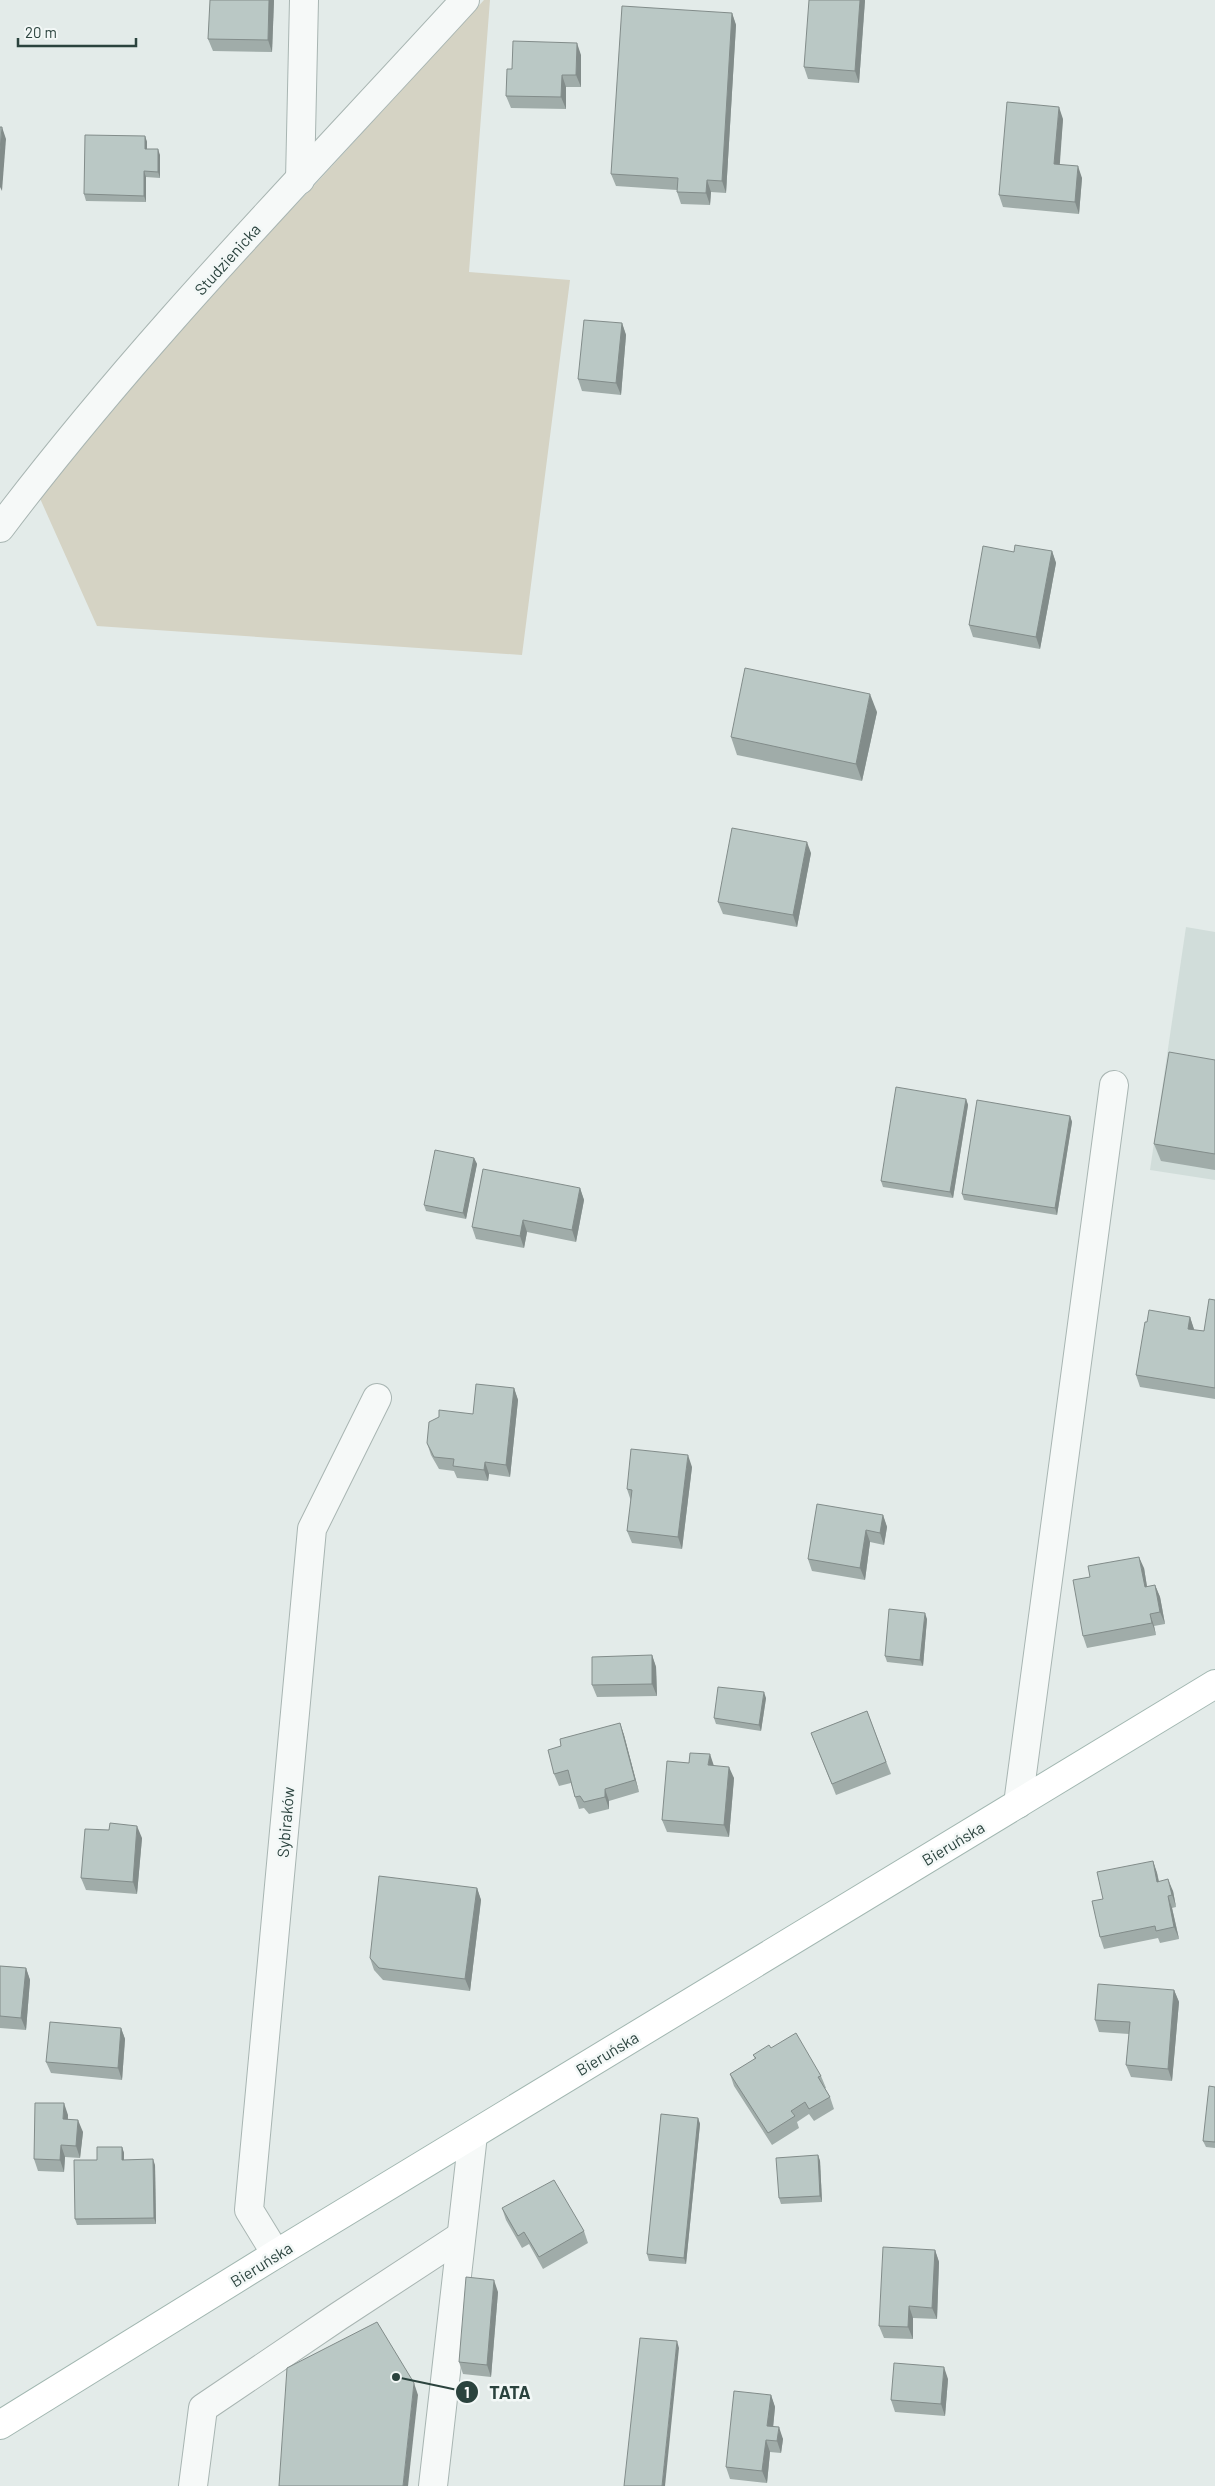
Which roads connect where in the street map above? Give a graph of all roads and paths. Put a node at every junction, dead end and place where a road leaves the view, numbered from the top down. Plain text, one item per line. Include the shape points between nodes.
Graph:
1 (304, 0) edge
2 (465, 0) edge
3 (300, 180) junction
4 (0, 528) edge
5 (1114, 1085) dead end
6 (377, 1398) dead end
7 (1215, 1684) edge
8 (1018, 1804) junction
9 (473, 2135) junction
10 (461, 2236) junction
11 (276, 2254) junction
12 (0, 2424) edge
13 (193, 2486) edge
14 (433, 2486) edge

1 - 3 street
2 - 3 street, Studzienicka
3 - 4 street, Studzienicka via 144,350
5 - 8 street
6 - 11 street, Sybiraków via 312,1528 249,2210
7 - 8 main road, Bieruńska
8 - 9 main road, Bieruńska
9 - 10 street
9 - 11 main road, Bieruńska
10 - 13 street via 203,2408
10 - 14 street
11 - 12 main road, Bieruńska

